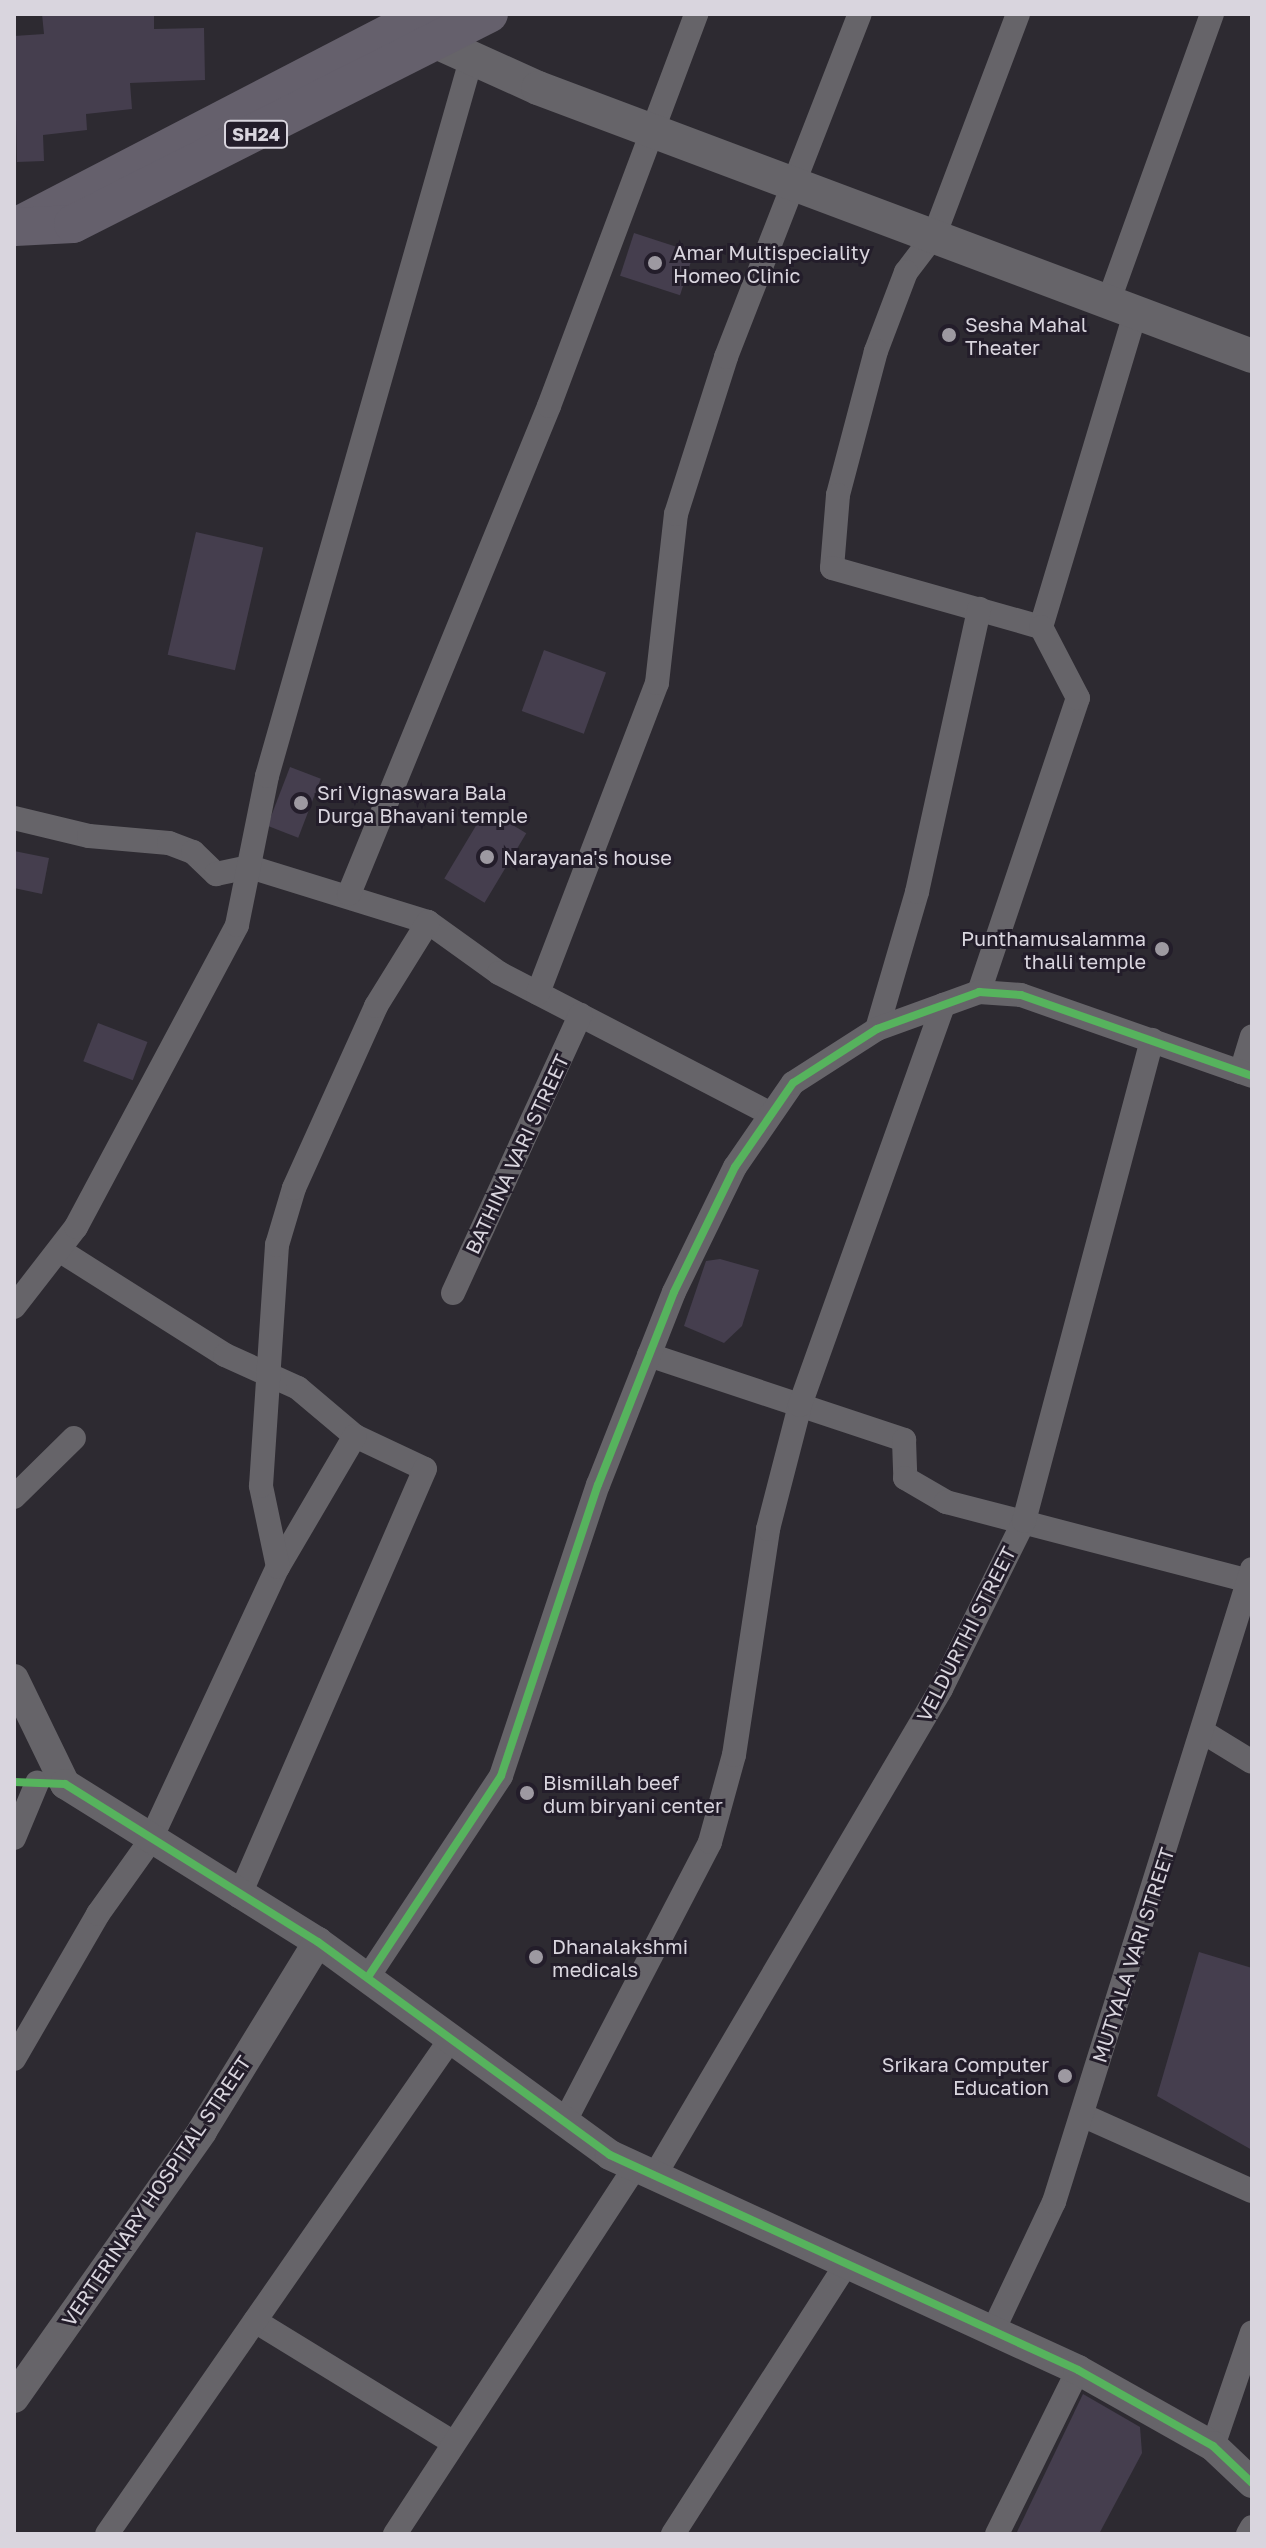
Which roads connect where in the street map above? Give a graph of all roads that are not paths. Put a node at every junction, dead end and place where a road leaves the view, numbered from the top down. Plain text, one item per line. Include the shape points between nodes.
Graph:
1 (489, 14) edge
2 (696, 14) edge
3 (860, 14) edge
4 (1018, 14) edge
5 (1212, 14) edge
6 (421, 28) edge
7 (471, 60) junction
8 (654, 130) junction
9 (797, 183) junction
10 (14, 228) edge
11 (935, 234) junction
12 (1122, 305) junction
13 (1252, 356) edge
14 (979, 609) junction
15 (1041, 627) junction
16 (14, 818) edge
17 (250, 867) junction
18 (349, 894) junction
19 (428, 922) junction
20 (979, 992) junction
21 (538, 993) junction
22 (943, 1005) junction
23 (580, 1015) junction
24 (877, 1029) junction
25 (1252, 1037) edge
26 (1152, 1040) junction
27 (1246, 1074) edge
28 (771, 1114) junction
29 (59, 1250) junction
30 (453, 1293) dead end
31 (14, 1307) edge
32 (649, 1355) junction
33 (265, 1368) junction
34 (800, 1405) junction
35 (355, 1436) junction
36 (74, 1438) dead end
37 (14, 1497) edge
38 (1024, 1521) junction
39 (278, 1567) junction
40 (1250, 1575) edge
41 (14, 1679) edge
42 (1203, 1732) junction
43 (1252, 1762) edge
44 (39, 1783) edge
45 (14, 1838) edge
46 (150, 1841) junction
47 (239, 1896) junction
48 (318, 1942) junction
49 (368, 1977) junction
50 (452, 2037) junction
51 (14, 2059) edge
52 (1082, 2115) junction
53 (565, 2121) junction
54 (645, 2171) junction
55 (1252, 2191) edge
56 (846, 2265) junction
57 (255, 2321) junction
58 (1252, 2332) edge
59 (992, 2333) junction
60 (1078, 2370) junction
61 (14, 2398) edge
62 (454, 2443) junction
63 (1213, 2446) junction
64 (1252, 2483) edge
65 (1252, 2527) edge
66 (107, 2534) edge
67 (395, 2534) edge
68 (673, 2534) edge
69 (997, 2534) edge
70 (1248, 2534) edge

1 - 6 main road, SH24
2 - 8 street
3 - 9 street
4 - 11 street
5 - 12 street
6 - 7 main road
6 - 10 main road, SH24 via 73,224
7 - 8 main road
7 - 17 street via 267,776
8 - 9 main road
8 - 18 street
9 - 11 main road
9 - 21 street via 726,357 676,514 657,683
11 - 12 main road
11 - 14 street via 906,272 876,351 838,495 832,568
12 - 13 main road
12 - 15 street
14 - 15 street
14 - 24 street via 917,892
15 - 20 street via 1078,698
16 - 17 street via 89,836 169,843 193,852 216,874
17 - 18 street
17 - 29 street via 237,925
18 - 19 street
19 - 21 street
19 - 33 street via 376,1006 294,1188 277,1245
20 - 22 street
20 - 26 street via 1021,995
21 - 23 street
22 - 24 street
22 - 34 street
23 - 28 street
23 - 30 street, BATHINA VARI STREET
24 - 28 street via 793,1083
25 - 27 street
26 - 27 street
26 - 38 street, VELDURTHI STREET
28 - 32 street via 735,1167
29 - 31 street
29 - 33 street via 225,1355
32 - 34 street
32 - 49 street via 501,1776
33 - 35 street
33 - 39 street via 261,1486
34 - 38 street via 904,1440 905,1478 946,1502
34 - 53 street via 768,1529 734,1755 710,1842
35 - 39 street
35 - 47 street via 425,1469
36 - 37 street
38 - 40 street
38 - 54 street, VELDURTHI STREET via 941,1689
39 - 46 street
40 - 42 street, MUTYALA VARI STREET
41 - 44 street
42 - 43 street
42 - 52 street, MUTYALA VARI STREET
44 - 45 street
44 - 46 street
46 - 47 street
46 - 51 street via 98,1914
47 - 48 street
48 - 49 street
48 - 61 street, VERTERINARY HOSPITAL STREET via 202,2131
49 - 50 street
50 - 53 street
50 - 57 street
52 - 55 street
52 - 59 street, MUTYALA VARI STREET via 1054,2202
53 - 54 street
54 - 56 street
54 - 62 street, VELDURTHI STREET
56 - 59 street
56 - 68 street
57 - 62 street
57 - 66 street
58 - 63 street
59 - 60 street
60 - 63 street
60 - 69 street
62 - 67 street, VELDURTHI STREET
63 - 64 street
65 - 70 street

